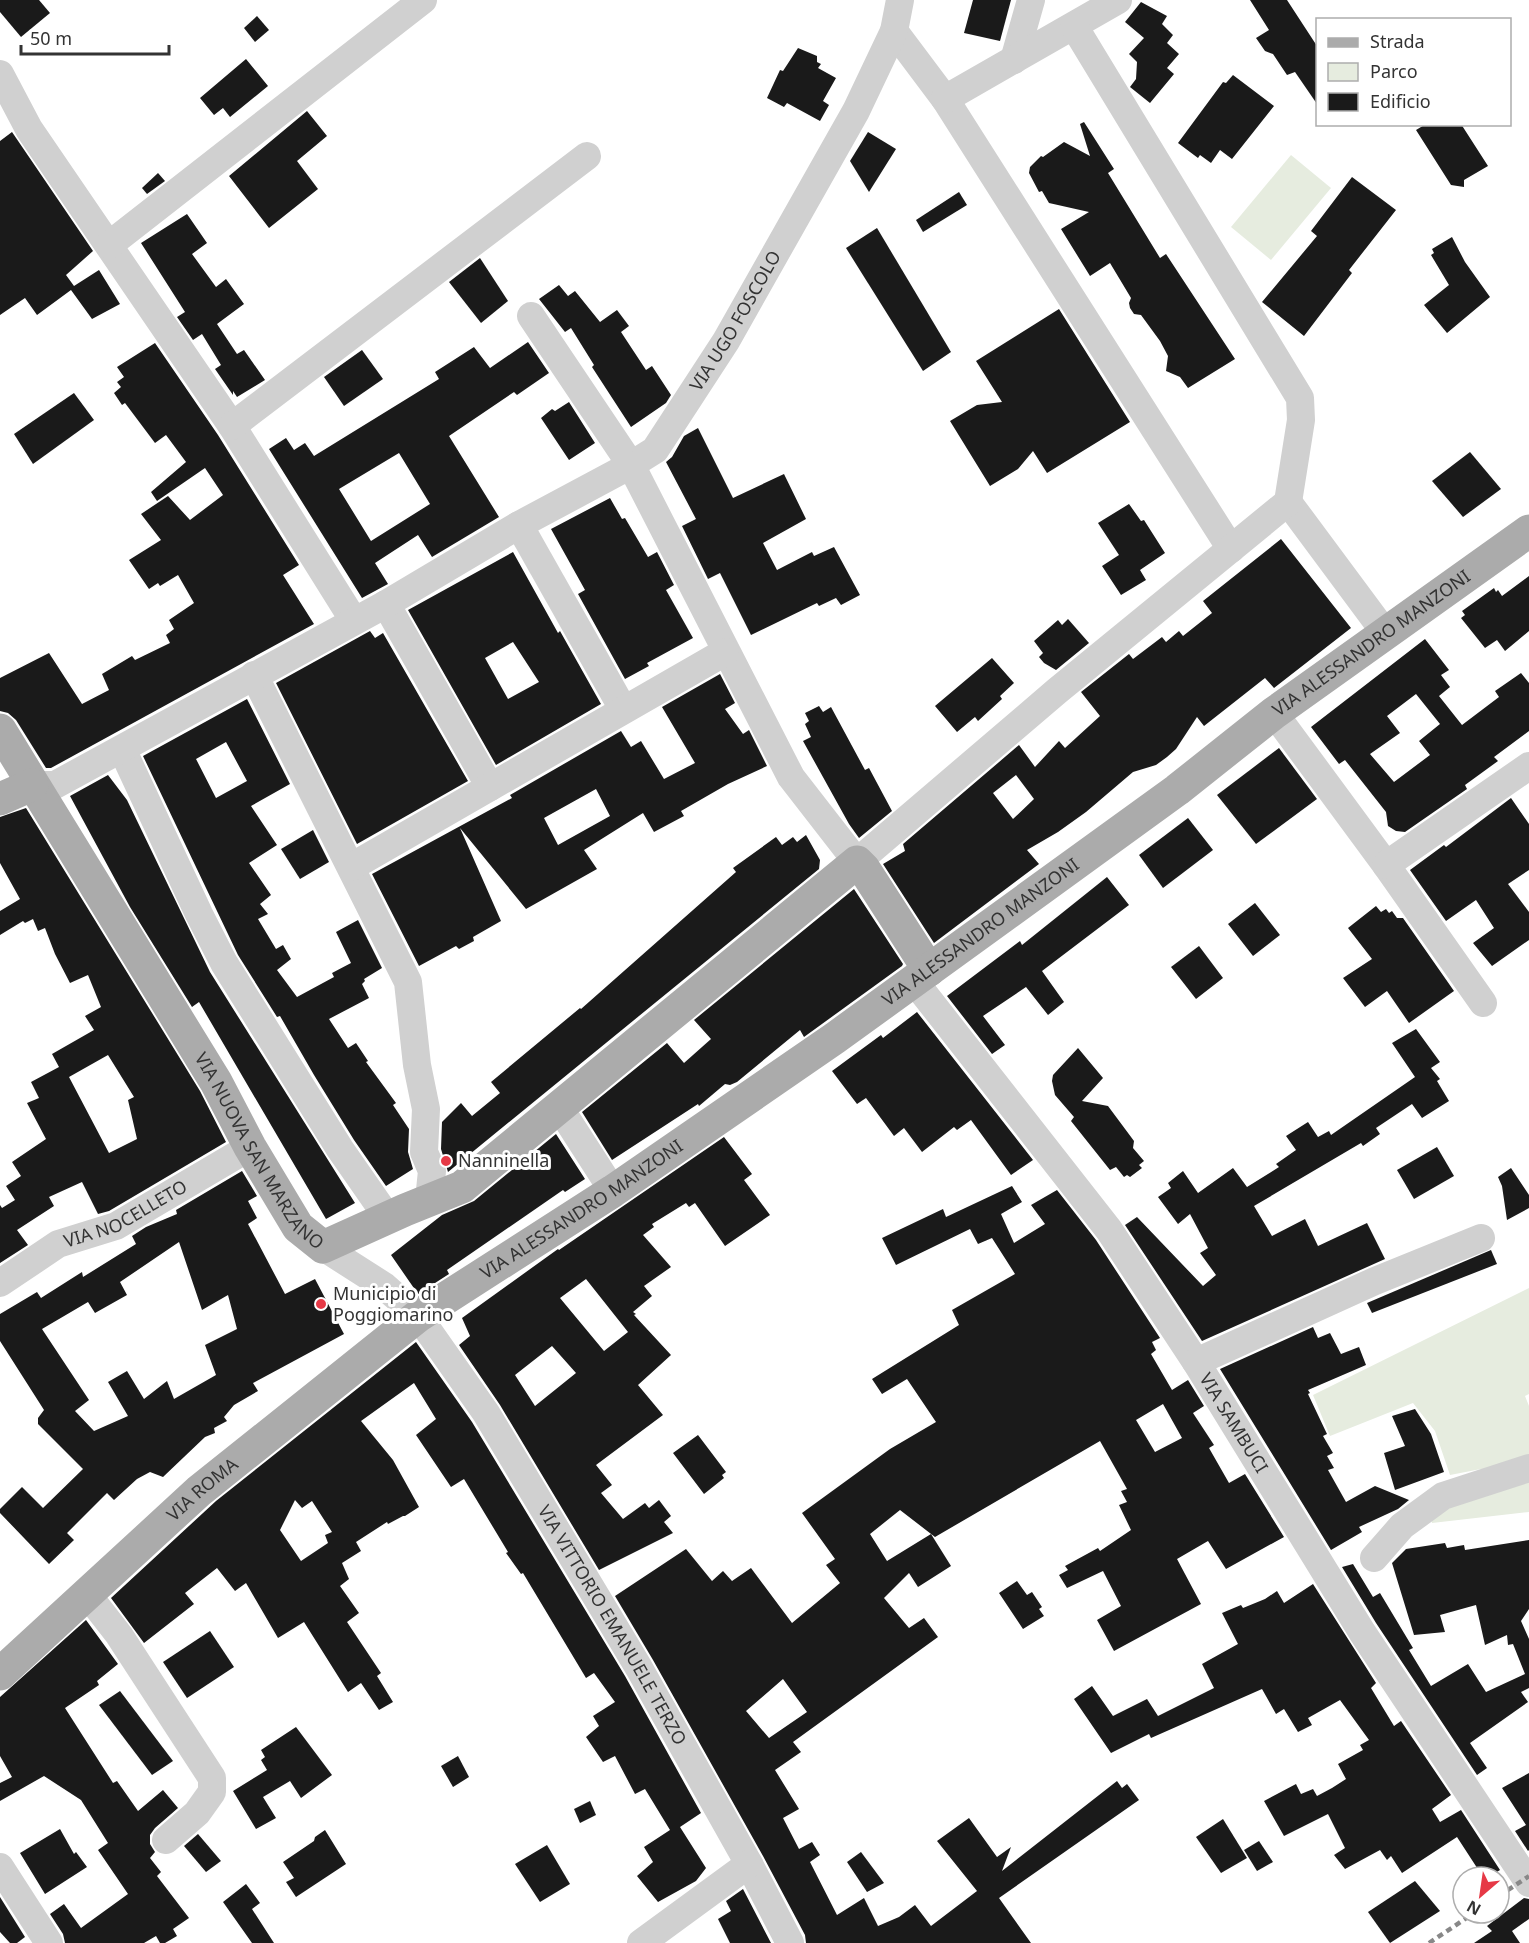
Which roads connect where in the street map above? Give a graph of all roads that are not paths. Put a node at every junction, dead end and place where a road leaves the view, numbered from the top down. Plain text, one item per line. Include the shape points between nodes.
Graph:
1 (423, 0) edge
2 (900, 0) edge
3 (1031, 0) edge
4 (1118, 0) edge
5 (1074, 26) junction
6 (894, 31) junction
7 (1014, 60) junction
8 (0, 74) edge
9 (945, 99) junction
10 (587, 156) dead end
11 (109, 245) junction
12 (531, 316) dead end
13 (232, 426) junction
14 (631, 465) junction
15 (1288, 502) junction
16 (519, 525) junction
17 (1529, 531) edge
18 (1230, 549) junction
19 (386, 604) junction
20 (354, 621) junction
21 (1386, 634) junction
22 (725, 652) junction
23 (254, 675) junction
24 (623, 709) junction
25 (1274, 713) junction
26 (0, 730) edge
27 (122, 749) junction
28 (1529, 766) edge
29 (32, 784) junction
30 (490, 787) junction
31 (0, 799) edge
32 (856, 862) junction
33 (1386, 865) junction
34 (351, 867) junction
35 (921, 975) junction
36 (1483, 1003) dead end
37 (559, 1107) junction
38 (250, 1147) junction
39 (613, 1191) junction
40 (429, 1200) junction
41 (388, 1218) junction
42 (1481, 1238) dead end
43 (323, 1247) junction
44 (0, 1283) edge
45 (418, 1316) junction
46 (1196, 1362) junction
47 (1529, 1468) edge
48 (1374, 1557) dead end
49 (87, 1594) junction
50 (3, 1662) edge
51 (166, 1840) dead end
52 (748, 1864) junction
53 (0, 1867) edge
54 (1529, 1882) edge
55 (49, 1943) edge
56 (641, 1943) edge
57 (790, 1943) edge

1 - 11 street
2 - 6 street, VIA UGO FOSCOLO
3 - 7 street
4 - 5 street
5 - 7 street
5 - 15 street via 1300,398 1301,420
6 - 9 street
6 - 14 street, VIA UGO FOSCOLO via 856,111 726,341 655,450
7 - 9 street
8 - 11 street via 29,129
9 - 18 street
10 - 13 street
11 - 13 street
12 - 14 street
13 - 20 street
14 - 16 street, VIA UGO FOSCOLO
14 - 22 street
15 - 18 street
15 - 21 street
16 - 19 street, VIA UGO FOSCOLO
16 - 24 street
17 - 21 main road, VIA ALESSANDRO MANZONI
18 - 32 street
19 - 20 street, VIA UGO FOSCOLO
19 - 30 street
20 - 23 street, VIA UGO FOSCOLO
21 - 25 main road, VIA ALESSANDRO MANZONI
22 - 24 street
22 - 32 street via 791,777
23 - 27 street, VIA UGO FOSCOLO
23 - 34 street
24 - 30 street
25 - 33 street
25 - 35 main road, VIA ALESSANDRO MANZONI via 1177,790
26 - 29 main road, VIA NUOVA SAN MARZANO
27 - 29 street, VIA UGO FOSCOLO via 56,785
27 - 41 street via 224,963 340,1149
28 - 33 street
29 - 31 main road
29 - 38 main road, VIA NUOVA SAN MARZANO via 216,1082
30 - 34 street
32 - 35 main road via 864,868
32 - 37 main road, VIA NUOVA SAN MARZANO
33 - 36 street
34 - 40 street via 408,982 426,1109 424,1152 432,1171
35 - 39 main road, VIA ALESSANDRO MANZONI
35 - 46 street, VIA SAMBUCI via 1109,1230
37 - 39 street
37 - 40 main road, VIA NUOVA SAN MARZANO via 462,1187
38 - 43 main road, VIA NUOVA SAN MARZANO via 298,1227
38 - 44 street, VIA NOCELLETO via 116,1226 58,1244
39 - 45 main road, VIA ALESSANDRO MANZONI
40 - 41 main road, VIA NUOVA SAN MARZANO
41 - 43 main road, VIA NUOVA SAN MARZANO
42 - 46 street via 1374,1281
43 - 45 street, VIA VITTORIO EMANUELE TERZO via 384,1286
45 - 49 main road, VIA ROMA via 199,1491
45 - 52 street, VIA VITTORIO EMANUELE TERZO via 486,1413 639,1668
46 - 54 street, VIA SAMBUCI via 1362,1632
47 - 48 street via 1443,1496 1402,1526
49 - 50 main road, VIA ROMA
49 - 51 street via 119,1635 212,1778 212,1792 197,1813
52 - 56 street
52 - 57 street, VIA VITTORIO EMANUELE TERZO
53 - 55 street

